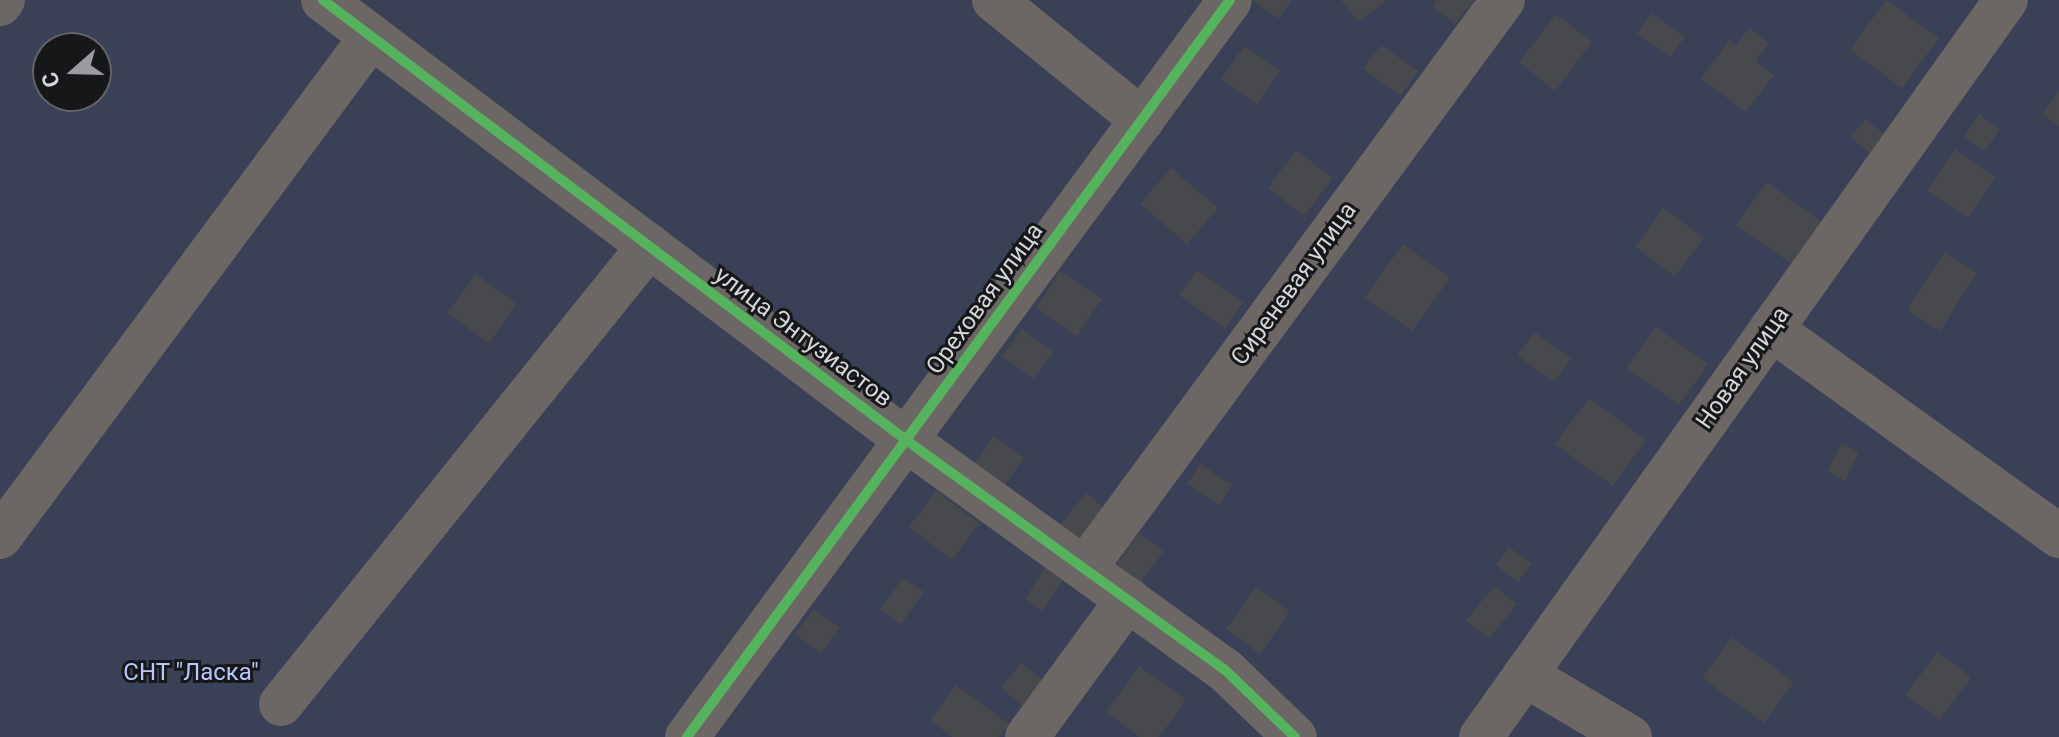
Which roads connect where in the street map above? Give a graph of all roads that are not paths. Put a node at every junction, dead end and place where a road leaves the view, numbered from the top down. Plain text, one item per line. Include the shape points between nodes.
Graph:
1 (323, 0) edge
2 (994, 0) edge
3 (1230, 0) edge
4 (1503, 0) edge
5 (2006, 0) edge
6 (371, 37) junction
7 (1142, 120) junction
8 (649, 246) junction
9 (1771, 329) junction
10 (906, 440) junction
11 (2059, 536) edge
12 (0, 537) edge
13 (1085, 568) junction
14 (1128, 599) junction
15 (1525, 675) junction
16 (281, 704) dead end
17 (687, 737) edge
18 (1027, 737) edge
19 (1295, 737) edge
20 (1481, 737) edge
21 (1630, 737) edge

1 - 6 street, улица Энтузиастов
2 - 7 street
3 - 7 street, Ореховая улица
4 - 13 street, Сиреневая улица
5 - 9 street, Новая улица
6 - 8 street, улица Энтузиастов
6 - 12 street
7 - 10 street, Ореховая улица
8 - 10 street, улица Энтузиастов
8 - 16 street
9 - 11 street
9 - 15 street, Новая улица
10 - 13 street, улица Энтузиастов
10 - 17 street, Ореховая улица
13 - 14 street, улица Энтузиастов
14 - 18 street
14 - 19 street, улица Энтузиастов via 1224,669
15 - 20 street, Новая улица
15 - 21 street

